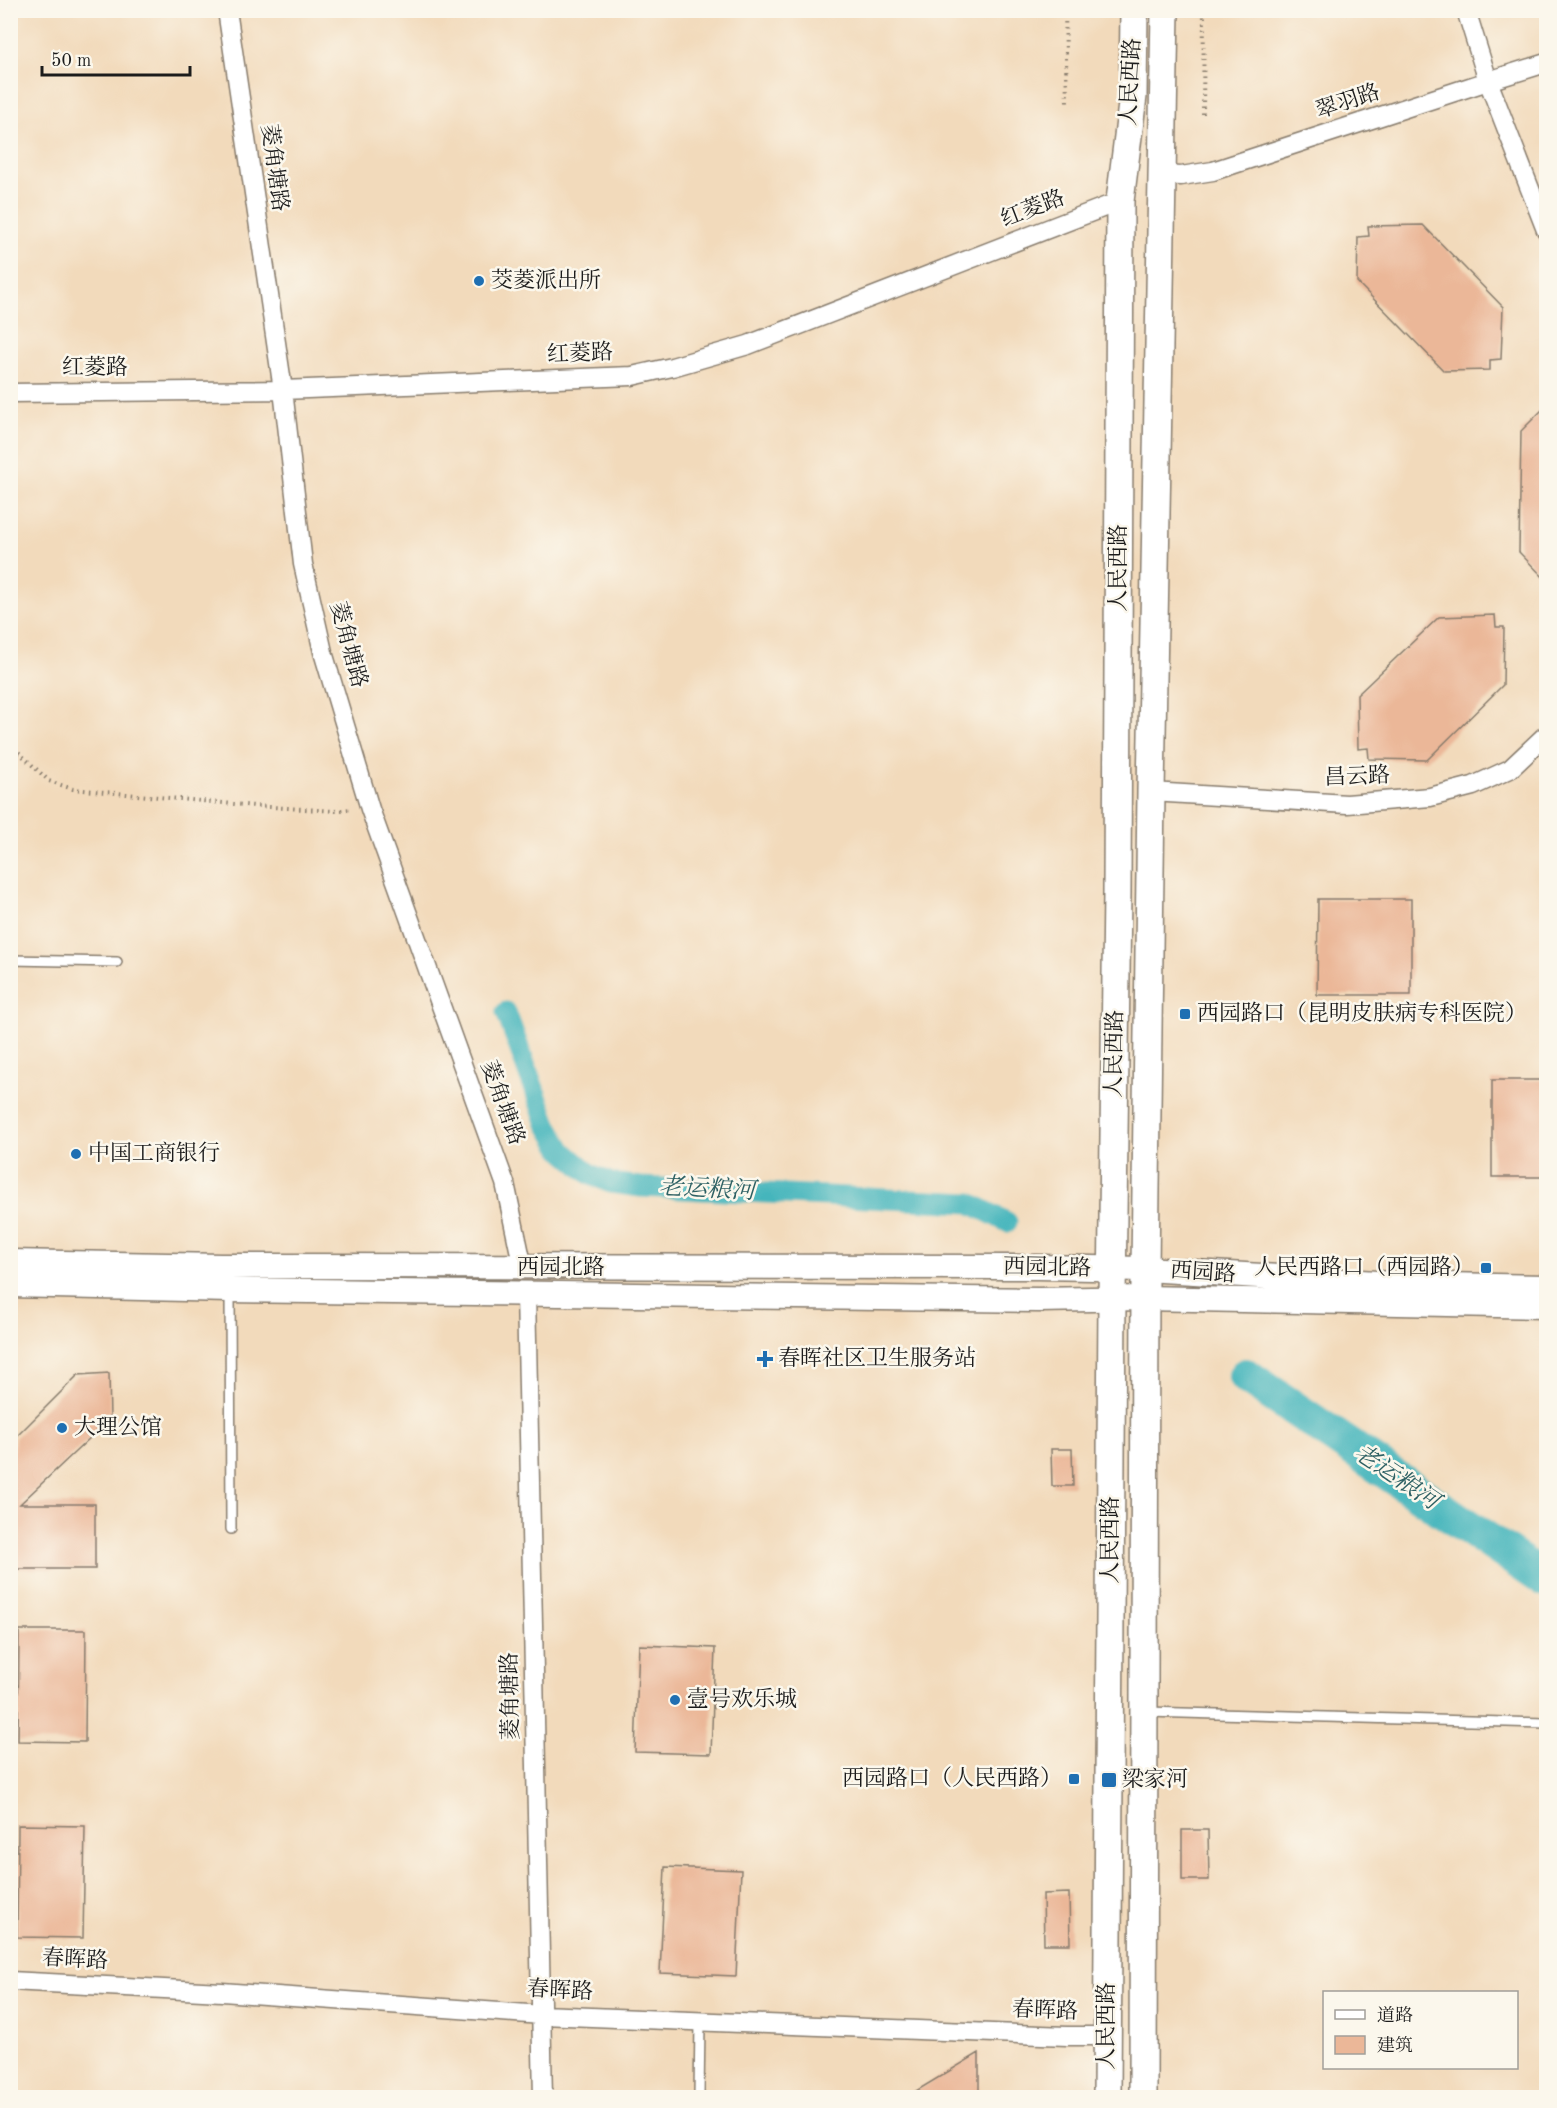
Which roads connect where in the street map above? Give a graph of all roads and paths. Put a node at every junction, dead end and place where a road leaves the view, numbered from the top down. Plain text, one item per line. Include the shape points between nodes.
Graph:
1 (227, 10) edge
2 (1065, 10) edge
3 (1134, 10) edge
4 (1166, 10) edge
5 (1204, 10) edge
6 (1466, 10) edge
7 (1546, 63) edge
8 (1488, 81) junction
9 (1066, 104) dead end
10 (1203, 114) dead end
11 (1163, 175) junction
12 (1120, 201) junction
13 (1546, 230) edge
14 (283, 390) junction
15 (10, 393) edge
16 (1546, 735) edge
17 (10, 744) edge
18 (1151, 792) junction
19 (370, 808) junction
20 (10, 960) edge
21 (117, 962) dead end
22 (10, 1262) edge
23 (523, 1268) junction
24 (1112, 1269) junction
25 (1145, 1269) junction
26 (10, 1285) edge
27 (1546, 1287) edge
28 (230, 1290) junction
29 (526, 1293) junction
30 (1112, 1298) junction
31 (1144, 1298) junction
32 (1546, 1306) edge
33 (231, 1529) dead end
34 (1144, 1712) junction
35 (1546, 1723) edge
36 (10, 1981) edge
37 (542, 2015) junction
38 (700, 2022) junction
39 (1107, 2036) junction
40 (543, 2097) edge
41 (699, 2097) edge
42 (1107, 2097) edge
43 (1143, 2097) edge

1 - 14 street, 菱角塘路
2 - 9 path
3 - 12 main road, 人民西路 via 1133,96
4 - 11 main road, 人民西路
5 - 10 path
6 - 8 street
7 - 8 street, 翠羽路
8 - 11 street, 翠羽路 via 1213,171
8 - 13 street
11 - 18 main road, 人民西路
12 - 14 street, 红菱路 via 748,345 672,367 632,376
12 - 24 main road, 人民西路
14 - 15 street, 红菱路
14 - 19 street, 菱角塘路 via 303,564 323,652
16 - 18 street, 昌云路 via 1510,769 1473,786 1430,797 1347,804
17 - 19 path via 49,781 73,789 335,811
18 - 25 main road, 人民西路
19 - 23 street, 菱角塘路 via 505,1183
20 - 21 lane
22 - 23 main road, 西园北路
23 - 24 main road, 西园北路
24 - 25 main road, 西园路
24 - 30 main road, 人民西路
25 - 27 main road, 西园路 via 1381,1283
25 - 31 main road, 人民西路
26 - 28 main road, 西园北路
28 - 29 main road, 西园北路
28 - 33 lane
29 - 30 main road, 西园北路
29 - 37 street, 菱角塘路
30 - 31 main road, 西园路
30 - 39 main road, 人民西路
31 - 32 main road, 西园路
31 - 34 main road, 人民西路
34 - 35 lane
34 - 43 main road, 人民西路
36 - 37 street, 春晖路 via 234,1992
37 - 38 street, 春晖路
37 - 40 street, 菱角塘路
38 - 39 street, 春晖路
38 - 41 lane
39 - 42 main road, 人民西路

